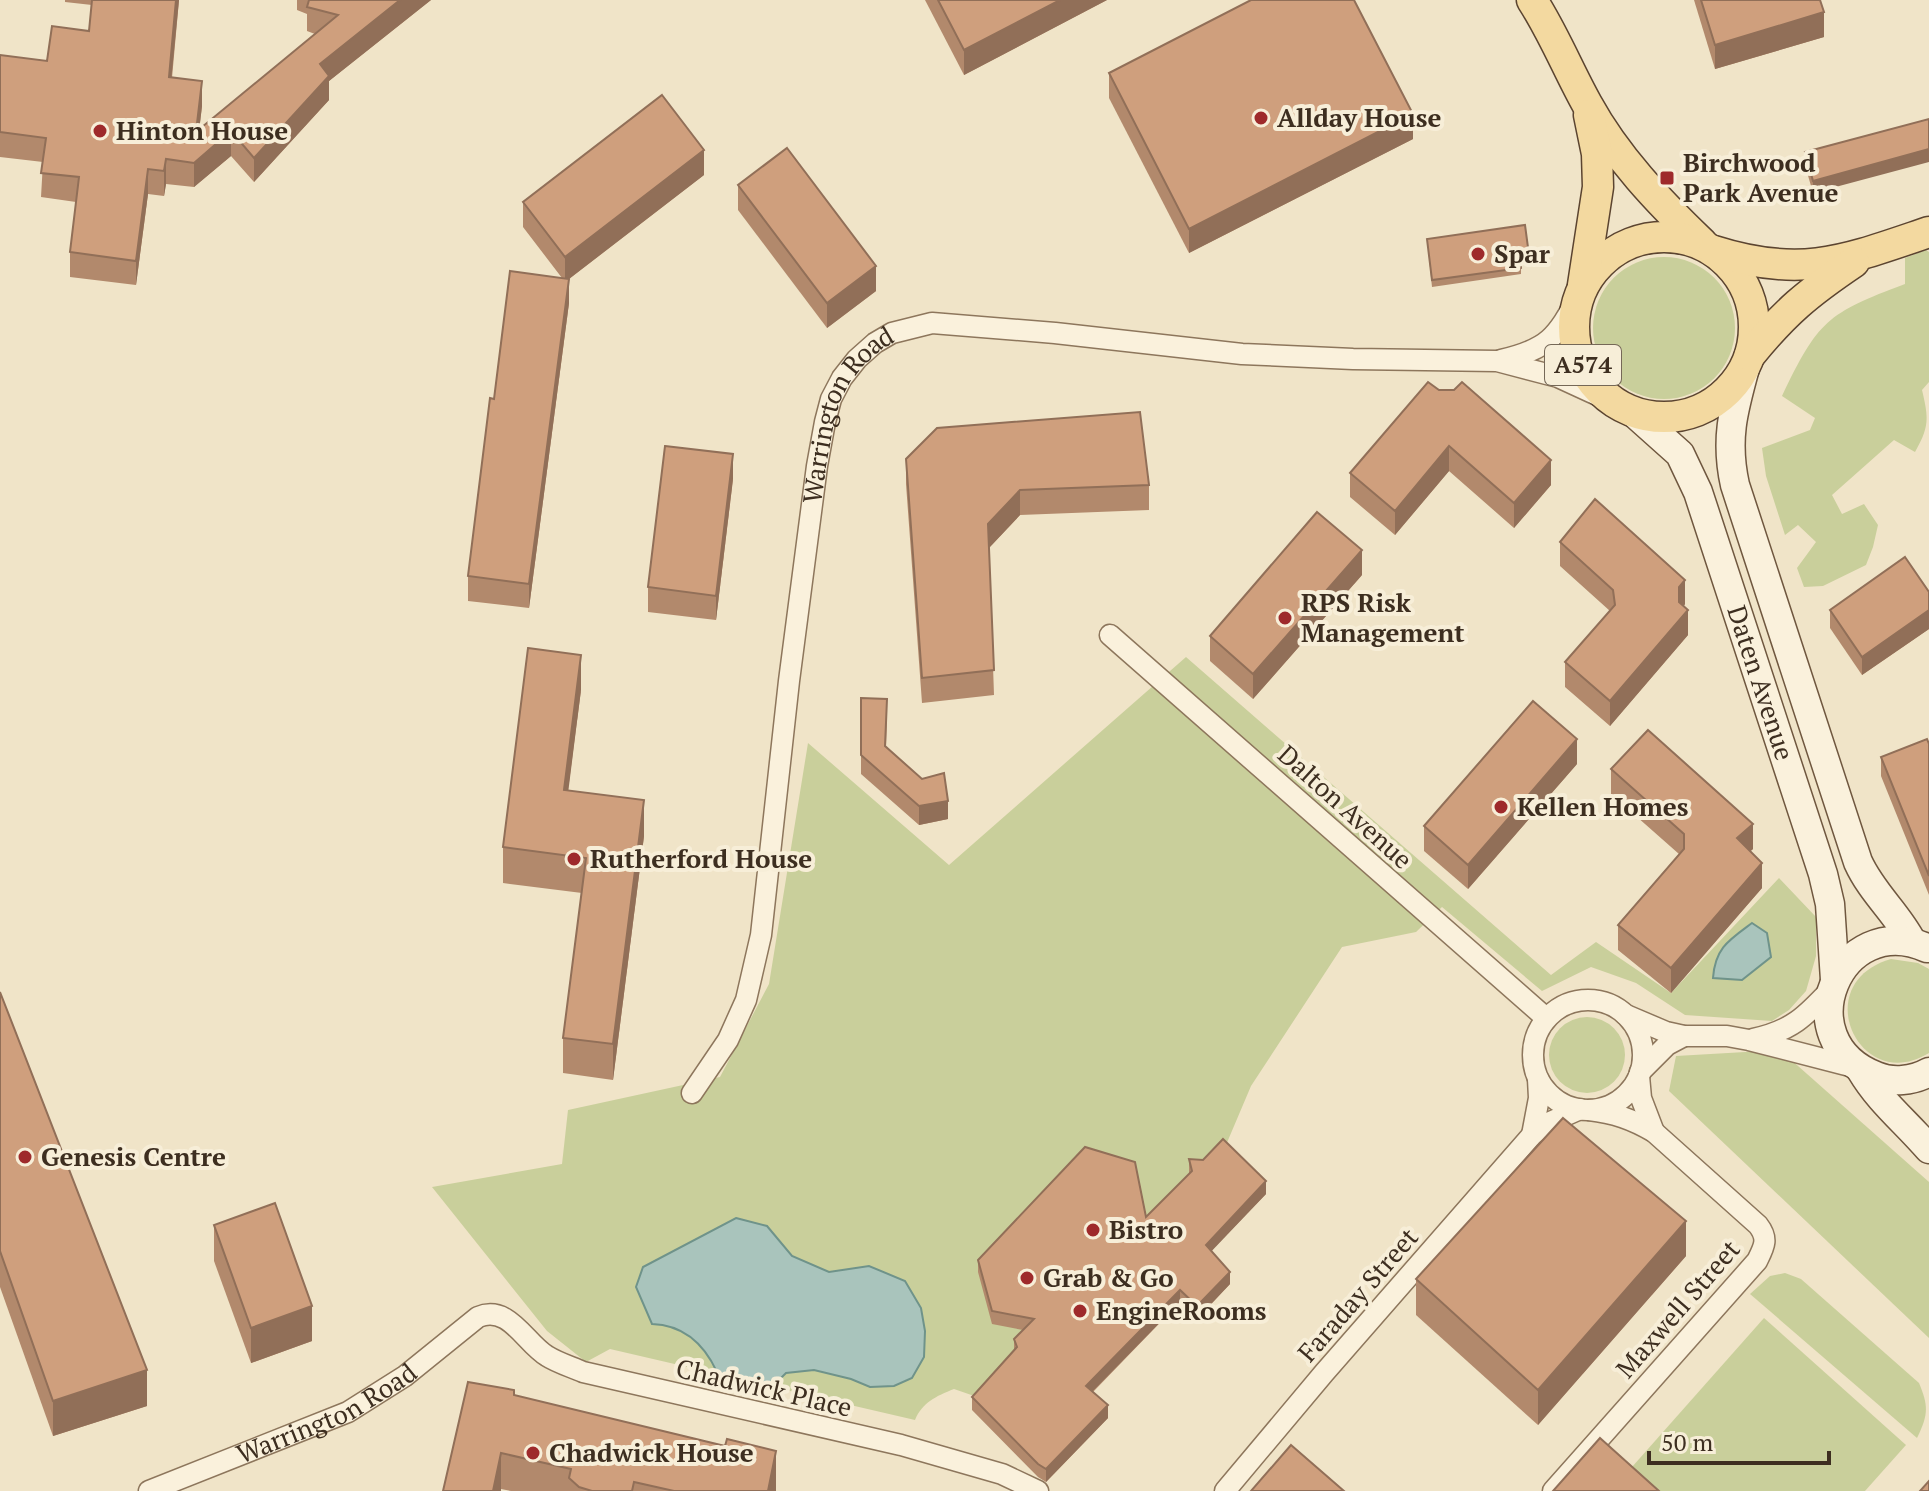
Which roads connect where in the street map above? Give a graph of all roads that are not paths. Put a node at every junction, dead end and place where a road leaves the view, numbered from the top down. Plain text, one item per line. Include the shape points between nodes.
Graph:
1 (1532, 0) edge
2 (1588, 105) junction
3 (1929, 232) edge
4 (1710, 249) junction
5 (1866, 255) junction
6 (1581, 292) junction
7 (1497, 361) junction
8 (1747, 362) junction
9 (1627, 409) junction
10 (1110, 635) dead end
11 (1921, 941) edge
12 (1833, 984) junction
13 (1626, 1015) junction
14 (1546, 1018) junction
15 (1684, 1036) junction
16 (1749, 1040) junction
17 (1859, 1069) junction
18 (1929, 1072) edge
19 (1639, 1074) junction
20 (1538, 1079) junction
21 (692, 1093) dead end
22 (1584, 1110) junction
23 (1654, 1132) junction
24 (1532, 1135) junction
25 (1929, 1149) edge
26 (491, 1313) joint
27 (149, 1491) edge
28 (1038, 1491) edge
29 (1225, 1491) edge
30 (1553, 1491) edge

1 - 2 main road, A574
2 - 4 main road, A574 via 1632,169
2 - 6 main road, A574 via 1598,187
3 - 5 main road, A574
4 - 5 main road, A574 via 1748,262 1798,266
4 - 6 main road, A574 via 1677,237 1647,238 1618,249 1595,269
4 - 8 main road, A574 via 1746,288 1754,315
5 - 8 main road, A574 via 1788,310
6 - 7 street, Warrington Road via 1563,325 1543,346
6 - 9 main road, A574 via 1574,327 1585,370 1597,388
7 - 9 street, Warrington Road via 1558,377
7 - 21 street, Warrington Road via 1242,354 932,323 892,333 857,359 831,399 817,466 761,935 746,1000 728,1040
8 - 9 main road, A574 via 1729,390 1706,407 1678,416
8 - 11 street, Daten Avenue via 1729,439 1735,485 1858,862 1873,891
9 - 12 street, Daten Avenue via 1680,454 1698,492 1823,874 1830,904
10 - 14 street, Dalton Avenue
11 - 12 street via 1874,944 1855,955
12 - 16 street via 1792,1027
12 - 17 street, Daten Avenue via 1830,1029 1837,1046
13 - 14 street via 1614,1006 1585,1000 1571,1002
13 - 15 street
13 - 19 street via 1641,1041
14 - 20 street via 1533,1047
15 - 16 street
15 - 19 street via 1667,1045
16 - 17 street
17 - 18 street via 1883,1079 1904,1080
17 - 25 street via 1877,1096
19 - 22 street via 1619,1100
19 - 23 street, Maxwell Street via 1641,1098
20 - 22 street via 1555,1099
20 - 24 street
22 - 23 street, Maxwell Street via 1614,1113
22 - 24 street, Faraday Street
23 - 30 street, Maxwell Street via 1758,1225 1766,1243 1757,1261
24 - 29 street, Faraday Street
26 - 27 street, Warrington Road via 478,1317 405,1376 348,1412
26 - 28 street, Chadwick Place via 509,1321 546,1356 583,1372 901,1445 1002,1474

